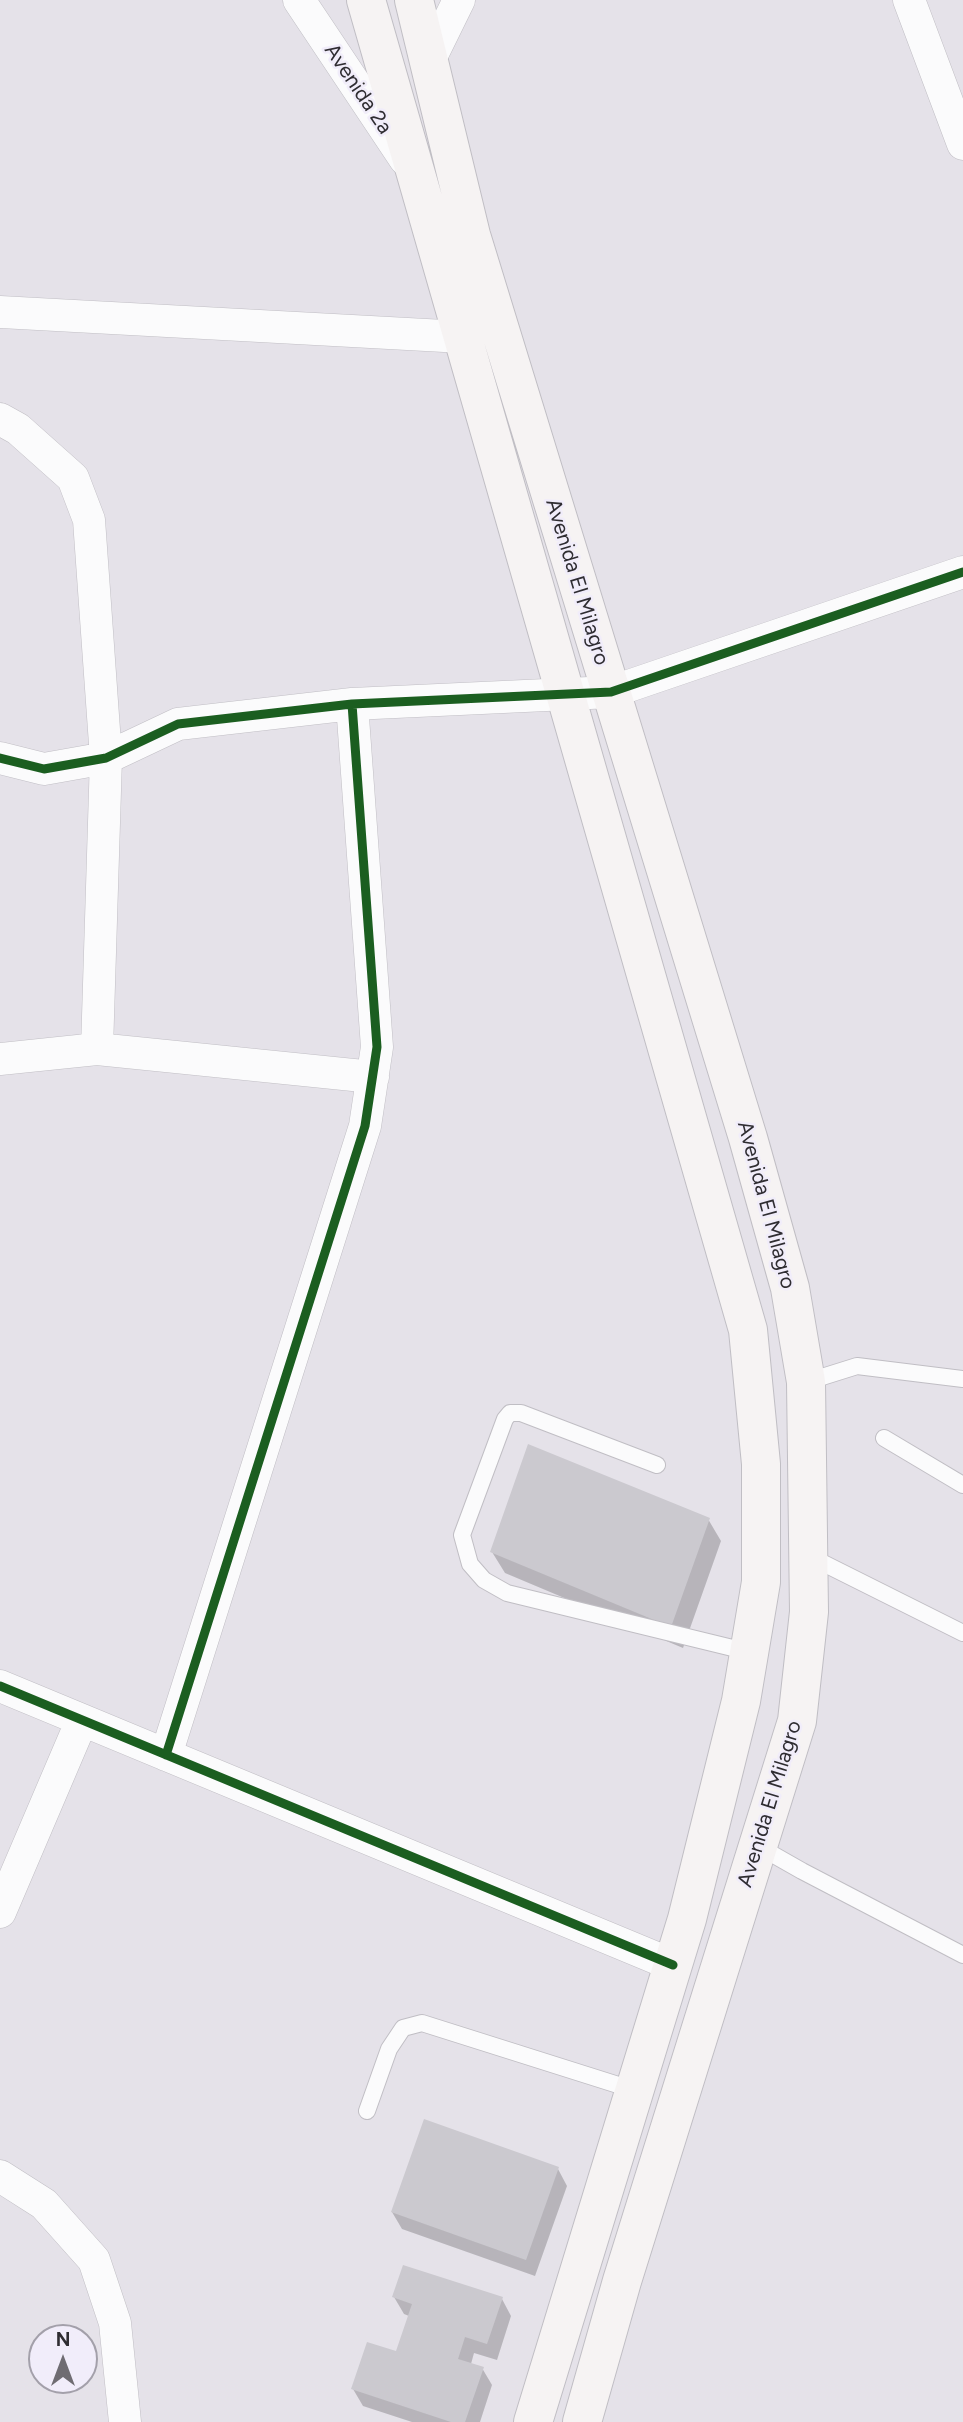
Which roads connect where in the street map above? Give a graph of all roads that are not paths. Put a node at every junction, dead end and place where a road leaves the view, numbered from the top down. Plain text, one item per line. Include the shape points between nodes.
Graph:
1 (299, 0) edge
2 (366, 0) edge
3 (414, 0) edge
4 (460, 0) edge
5 (909, 0) edge
6 (429, 61) junction
7 (963, 145) edge
8 (418, 179) junction
9 (0, 312) edge
10 (463, 337) junction
11 (0, 419) edge
12 (963, 572) edge
13 (611, 692) junction
14 (566, 694) junction
15 (352, 704) junction
16 (0, 758) edge
17 (106, 758) junction
18 (97, 1049) junction
19 (0, 1059) edge
20 (373, 1077) junction
21 (963, 1379) edge
22 (806, 1382) junction
23 (884, 1438) dead end
24 (657, 1465) dead end
25 (963, 1485) edge
26 (809, 1556) junction
27 (963, 1633) edge
28 (749, 1652) junction
29 (0, 1686) edge
30 (82, 1720) junction
31 (166, 1755) junction
32 (758, 1846) junction
33 (0, 1912) edge
34 (963, 1955) edge
35 (673, 1965) junction
36 (634, 2090) junction
37 (367, 2111) dead end
38 (0, 2176) edge
39 (125, 2422) edge
40 (533, 2422) edge
41 (582, 2422) edge

1 - 8 street, Avenida 2a
2 - 8 main road, Avenida El Milagro
3 - 6 main road, Avenida El Milagro
4 - 6 street
5 - 7 street
6 - 13 main road, Avenida El Milagro via 471,235
8 - 10 main road, Avenida El Milagro
9 - 10 street
10 - 14 main road, Avenida El Milagro
11 - 17 street via 18,429 73,478 89,520
12 - 13 street
13 - 14 street
13 - 22 main road, Avenida El Milagro via 748,1138 790,1288
14 - 15 street
14 - 28 main road, Avenida El Milagro via 748,1330 761,1464 761,1582
15 - 17 street via 178,724
15 - 20 street via 377,1047
16 - 17 street via 44,769
17 - 18 street
18 - 19 street
18 - 20 street
20 - 31 street via 365,1126
21 - 22 lane via 858,1366
22 - 26 main road, Avenida El Milagro
23 - 25 lane
24 - 28 lane via 521,1413 510,1413 462,1535 470,1564 484,1580 507,1593
26 - 27 lane
26 - 32 main road, Avenida El Milagro via 809,1612 797,1721
28 - 35 main road, Avenida El Milagro via 741,1701
29 - 30 street
30 - 31 street
30 - 33 street
31 - 35 street
32 - 34 lane
32 - 41 main road, Avenida El Milagro
35 - 36 main road, Avenida El Milagro
36 - 37 lane via 422,2023 403,2028 389,2049
36 - 40 main road, Avenida El Milagro
38 - 39 street via 44,2204 94,2260 115,2323

